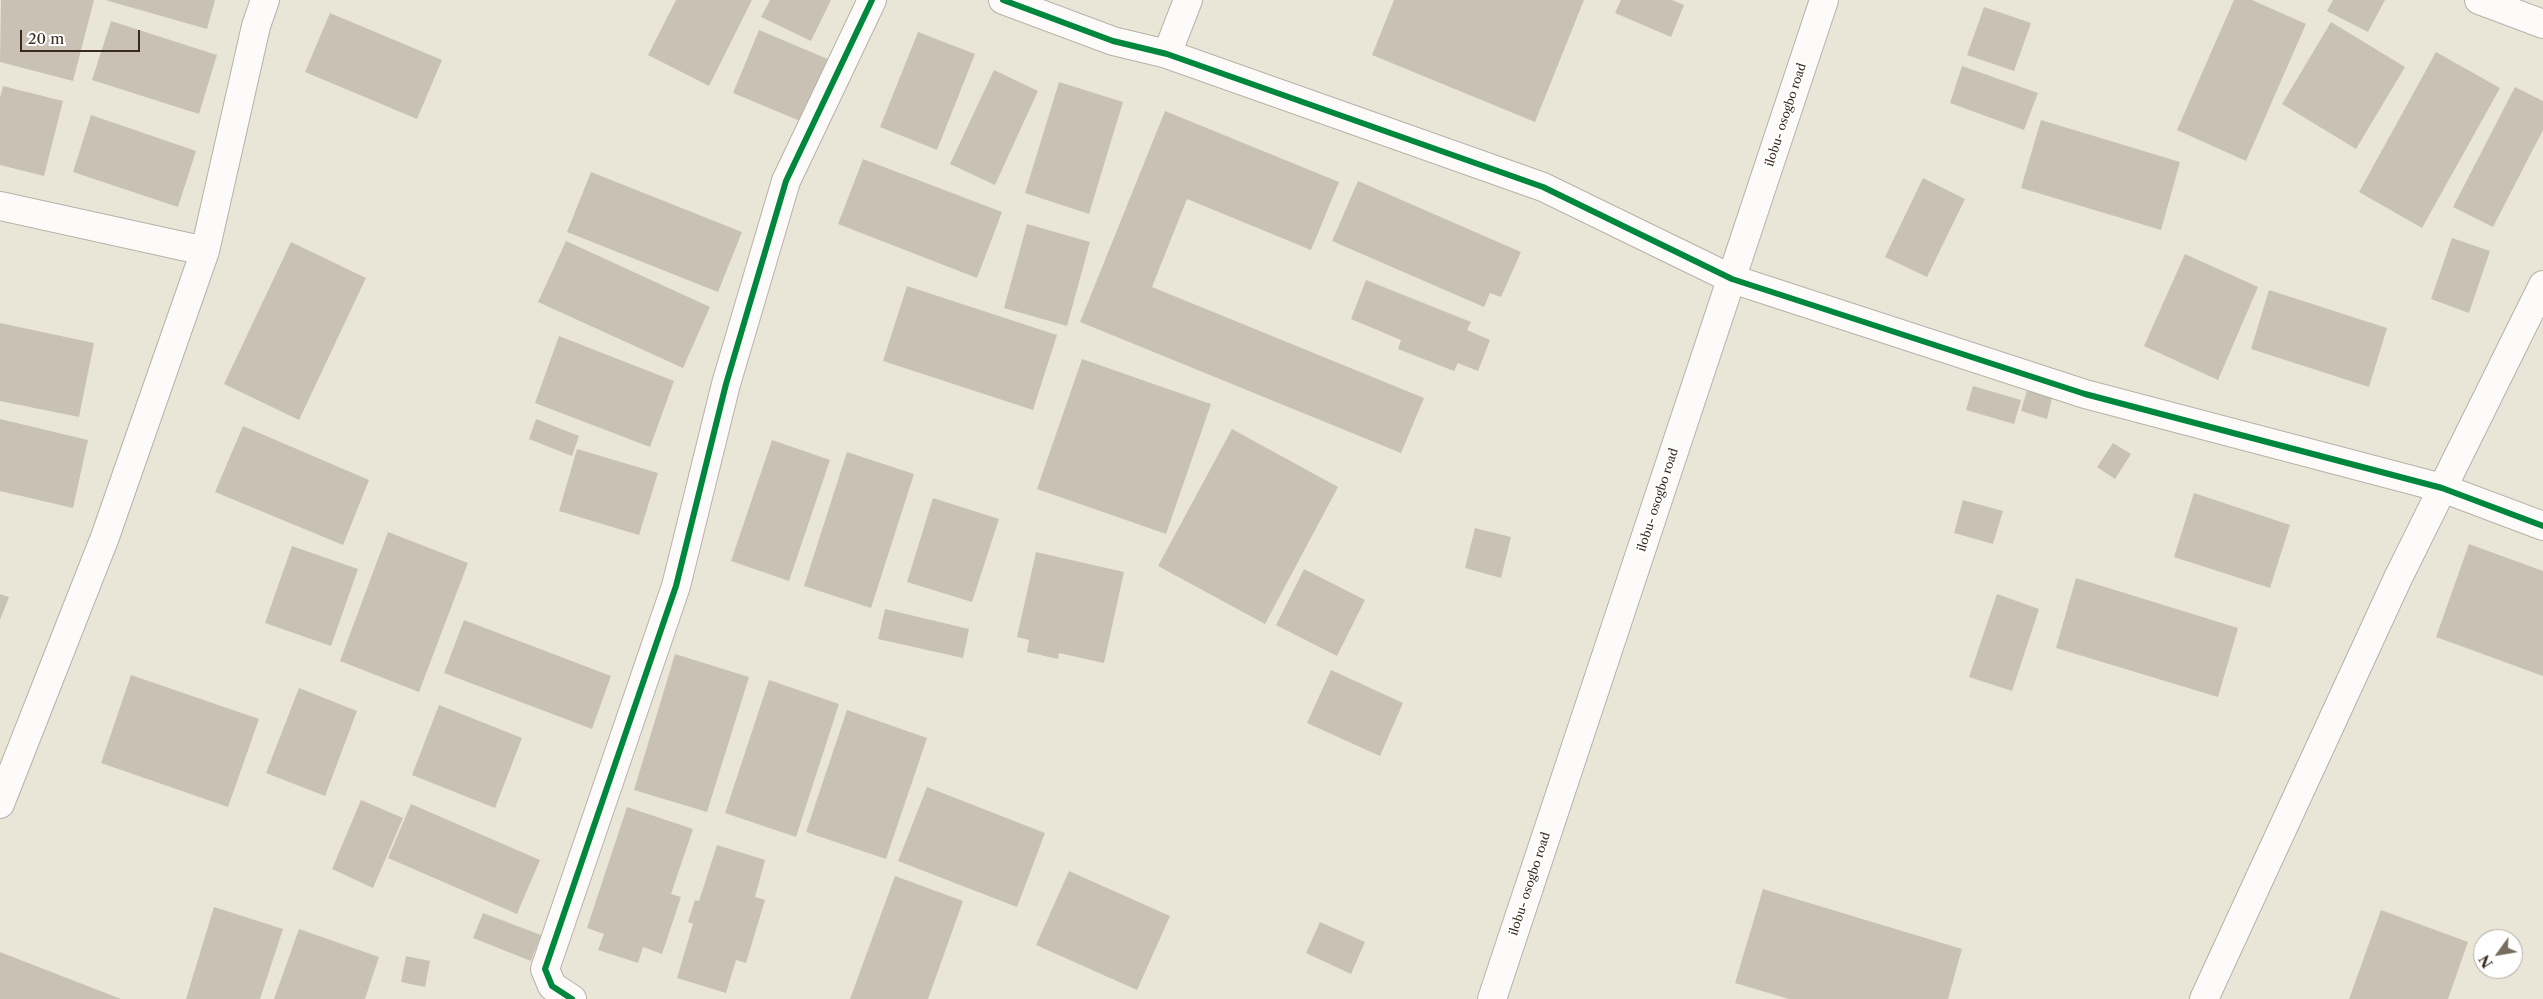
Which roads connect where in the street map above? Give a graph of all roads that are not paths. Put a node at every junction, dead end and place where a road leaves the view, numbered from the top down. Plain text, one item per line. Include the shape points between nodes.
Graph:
1 (265, 0) edge
2 (872, 0) edge
3 (1003, 0) edge
4 (1188, 0) edge
5 (1824, 0) edge
6 (2479, 0) edge
7 (2543, 24) edge
8 (1167, 54) junction
9 (0, 206) edge
10 (205, 251) junction
11 (1732, 279) junction
12 (2543, 285) edge
13 (2442, 488) junction
14 (2543, 526) edge
15 (0, 804) edge
16 (572, 999) edge
17 (1492, 999) edge
18 (2204, 999) edge

1 - 10 street via 256,26
2 - 16 street via 786,181 726,384 676,586 545,969 552,986
3 - 8 street via 1113,42
4 - 8 street
5 - 11 street, ilobu- osogbo road
6 - 7 street
8 - 11 street via 1543,187
9 - 10 street
10 - 15 street via 105,536
11 - 13 street via 2085,394
11 - 17 street, ilobu- osogbo road
12 - 13 street
13 - 14 street
13 - 18 street

